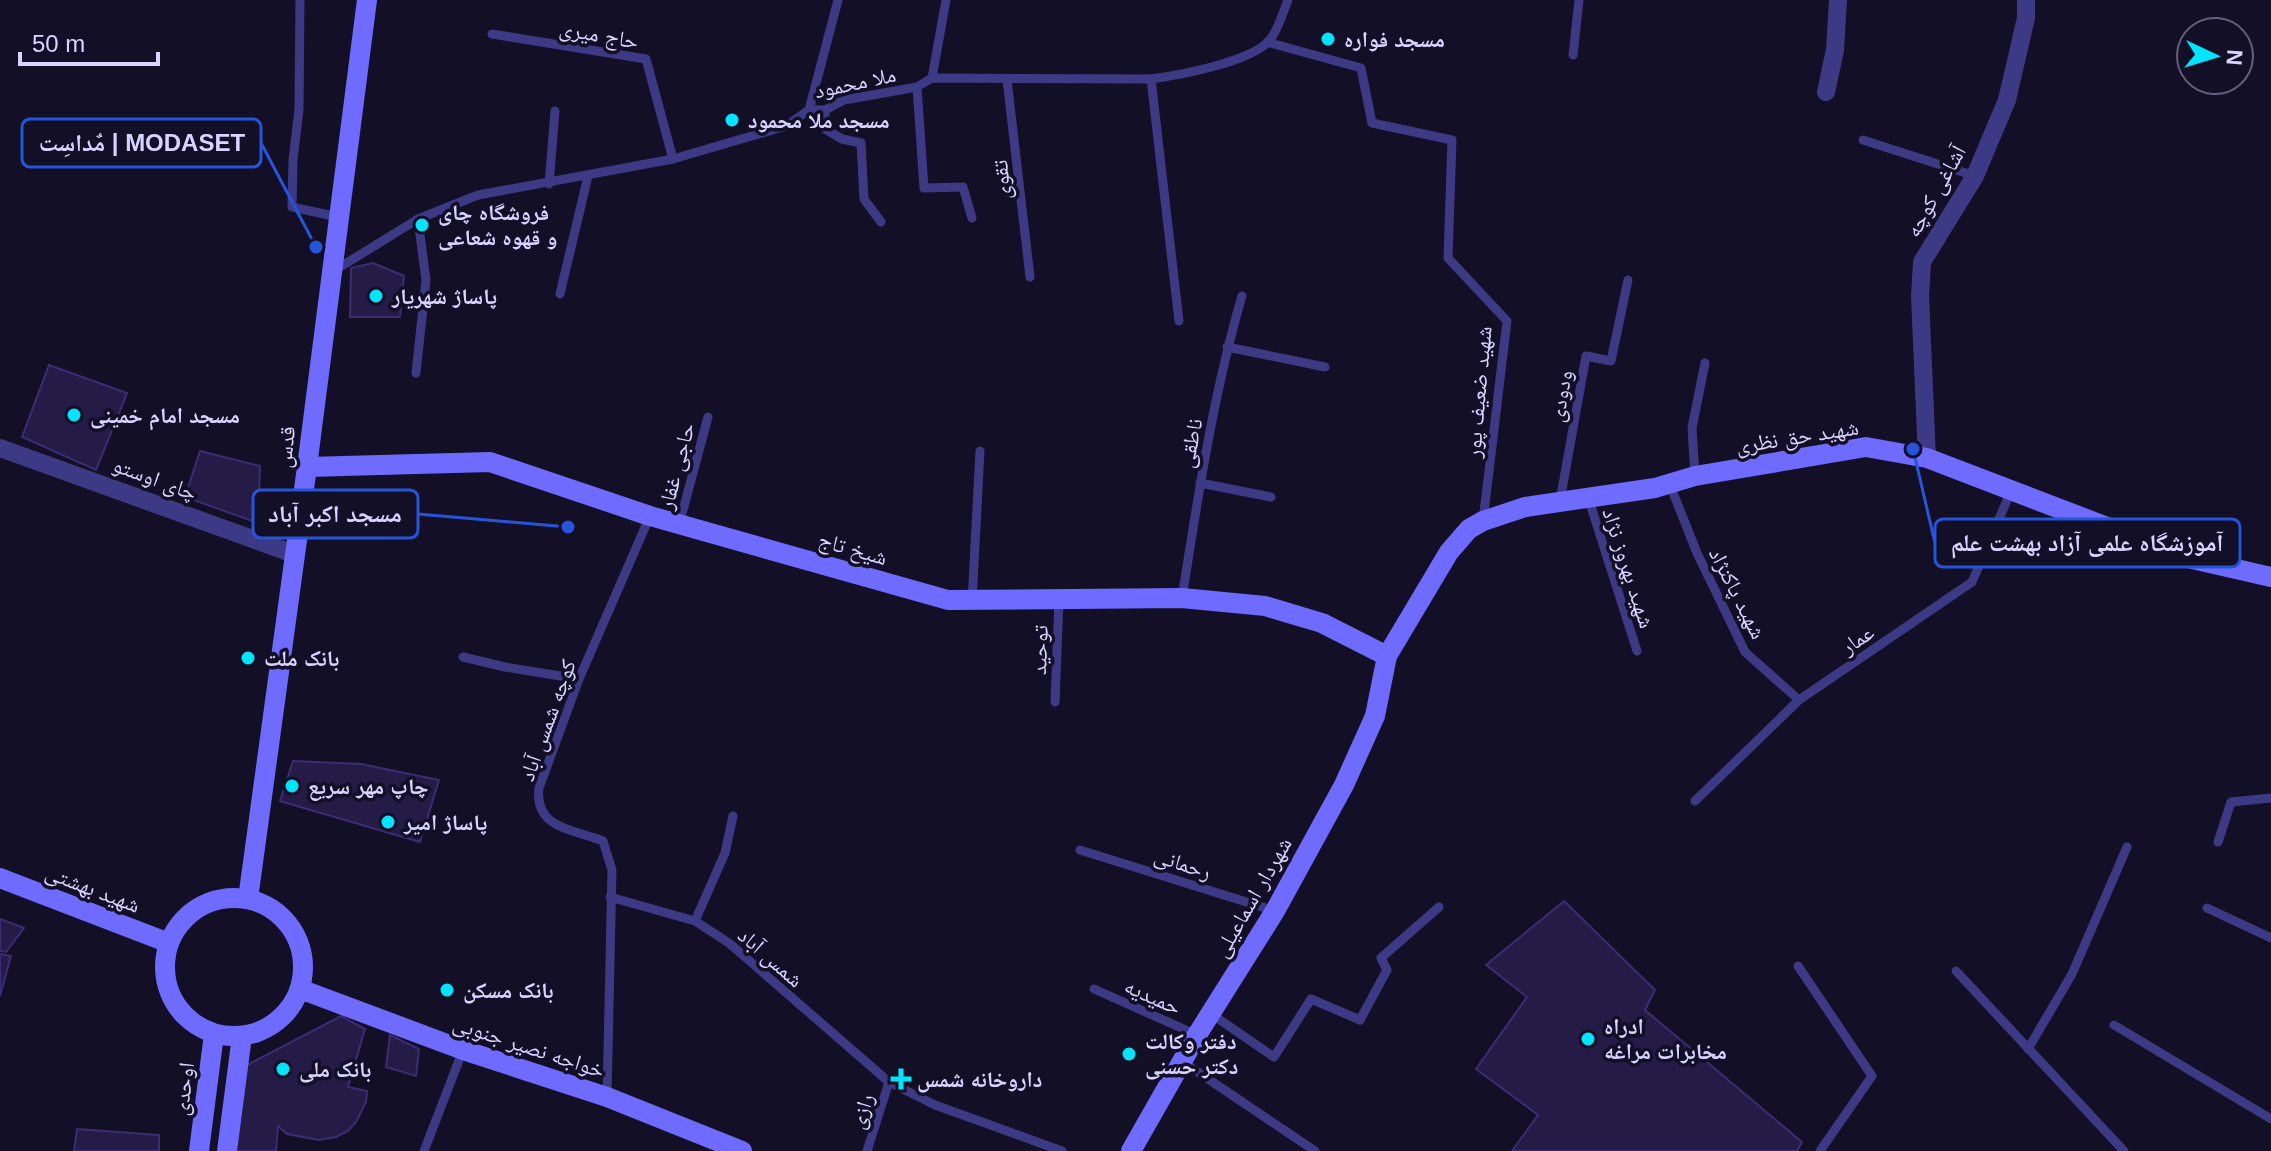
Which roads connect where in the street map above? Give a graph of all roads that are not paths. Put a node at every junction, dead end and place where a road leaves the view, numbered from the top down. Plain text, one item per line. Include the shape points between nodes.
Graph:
1 (300, 0) edge
2 (367, 0) edge
3 (838, 0) edge
4 (946, 0) edge
5 (1288, 0) edge
6 (1579, 0) edge
7 (1838, 0) edge
8 (2026, 0) edge
9 (492, 34) dead end
10 (1267, 42) junction
11 (1573, 55) dead end
12 (932, 78) junction
13 (1151, 79) junction
14 (1007, 80) junction
15 (917, 87) junction
16 (1826, 92) dead end
17 (809, 110) junction
18 (825, 110) junction
19 (555, 111) dead end
20 (1863, 140) dead end
21 (673, 159) junction
22 (588, 176) junction
23 (1975, 176) junction
24 (549, 184) junction
25 (338, 217) junction
26 (972, 218) dead end
27 (418, 219) junction
28 (881, 222) dead end
29 (330, 273) junction
30 (1030, 277) dead end
31 (1628, 280) dead end
32 (560, 294) dead end
33 (1242, 296) dead end
34 (1179, 321) dead end
35 (1227, 347) junction
36 (1705, 363) dead end
37 (1325, 367) dead end
38 (416, 373) dead end
39 (708, 417) dead end
40 (0, 448) edge
41 (980, 451) dead end
42 (1927, 458) junction
43 (307, 467) junction
44 (1695, 476) junction
45 (1200, 483) junction
46 (1670, 485) junction
47 (2011, 491) junction
48 (1271, 497) dead end
49 (1588, 497) junction
50 (1560, 501) junction
51 (650, 516) junction
52 (1483, 521) junction
53 (679, 525) junction
54 (294, 554) junction
55 (2271, 577) edge
56 (1182, 598) junction
57 (1059, 600) junction
58 (972, 602) junction
59 (1637, 651) dead end
60 (1387, 656) junction
61 (463, 657) dead end
62 (579, 679) junction
63 (1799, 700) junction
64 (1055, 702) dead end
65 (2271, 798) edge
66 (1695, 801) dead end
67 (733, 816) dead end
68 (2218, 842) dead end
69 (2127, 847) dead end
70 (1080, 850) dead end
71 (0, 878) edge
72 (610, 897) junction
73 (248, 899) junction
74 (1439, 907) dead end
75 (2207, 908) dead end
76 (1275, 911) junction
77 (695, 921) junction
78 (2271, 938) edge
79 (169, 943) junction
80 (1798, 966) dead end
81 (1956, 971) dead end
82 (300, 989) junction
83 (1094, 989) dead end
84 (1210, 1013) junction
85 (2114, 1025) dead end
86 (214, 1034) junction
87 (1197, 1035) junction
88 (242, 1036) junction
89 (2028, 1049) junction
90 (463, 1050) junction
91 (1183, 1062) junction
92 (889, 1082) junction
93 (607, 1097) junction
94 (2271, 1119) edge
95 (199, 1151) edge
96 (227, 1151) edge
97 (424, 1151) edge
98 (742, 1151) edge
99 (867, 1151) edge
100 (1062, 1151) edge
101 (1131, 1151) edge
102 (1315, 1151) edge
103 (1820, 1151) edge
104 (2124, 1151) edge

1 - 25 lane via 292,207
2 - 25 street, قدس
3 - 17 lane
4 - 12 lane
5 - 10 lane
6 - 11 lane
7 - 16 street
8 - 23 street, آشاغی کوچه via 2007,100
9 - 21 lane, حاج میری via 646,59
10 - 13 lane via 1256,52
10 - 52 lane, شهید ضعیف پور via 1361,68 1372,123 1452,140 1448,258 1507,321
12 - 14 lane
12 - 15 lane, ملا محمود
13 - 14 lane
13 - 34 lane
14 - 30 lane, تقوی
15 - 18 lane, ملا محمود via 844,100
15 - 26 lane via 924,188 963,187
17 - 18 lane, ملا محمود
17 - 21 lane, ملا محمود via 786,126
18 - 28 lane via 825,129 861,143 864,199
19 - 24 lane
20 - 23 lane
21 - 22 lane, ملا محمود
22 - 24 lane, ملا محمود
22 - 32 lane
23 - 42 street, آشاغی کوچه via 1922,262
24 - 27 lane, ملا محمود via 478,195
25 - 29 street, قدس
27 - 29 lane, ملا محمود
27 - 38 lane via 426,280
29 - 43 street, قدس
31 - 50 lane, ودودی via 1611,361 1586,356
33 - 35 lane, ناطقی
35 - 37 lane
35 - 45 lane, ناطقی
36 - 44 lane via 1692,428
39 - 53 lane, حاجی غفار
40 - 54 street, چای اوستو
41 - 58 lane
42 - 44 street, شهید حق نظری via 1866,447
42 - 47 street, شهید حق نظری
43 - 51 street, شیخ تاج via 490,462
43 - 54 street, قدس
44 - 46 street, شهید حق نظری
45 - 48 lane
45 - 56 lane, ناطقی
46 - 49 street, شهید حق نظری
46 - 63 lane, شهید پاکنژاد via 1745,652
47 - 55 street, شهید حق نظری via 2188,558
47 - 63 lane, عمار via 1972,582
49 - 50 street, شهید حق نظری
49 - 59 lane, شهید بهروز نژاد
50 - 52 street, شهید حق نظری
51 - 53 street, شیخ تاج
51 - 62 lane, کوچه شمس آباد
52 - 60 street, شهید حق نظری via 1449,552
53 - 58 street, شیخ تاج via 948,600
54 - 73 street, قدس
56 - 57 street, شیخ تاج
56 - 60 street, شیخ تاج via 1294,614
57 - 58 street, شیخ تاج
57 - 64 lane, توحید
60 - 76 street, شهردار اسماعیلی via 1375,716
61 - 62 lane
62 - 72 lane, کوچه شمس آباد via 537,805 547,820 603,841 612,870
63 - 66 lane, عمار
65 - 68 lane via 2231,802
67 - 77 lane via 725,853
69 - 89 lane via 2072,974
70 - 76 lane, رحمانی
71 - 79 street, شهید بهشتی
72 - 77 lane, شمس آباد
72 - 93 lane, کوچه شمس آباد
73 - 79 street via 206,903 184,920
73 - 82 street via 270,907 293,932 303,966
74 - 84 lane via 1381,958 1387,970 1360,1020 1311,999 1274,1057
75 - 78 lane
76 - 84 street, شهردار اسماعیلی
77 - 92 lane, شمس آباد via 729,943
79 - 86 street via 168,987 193,1024
80 - 103 lane via 1872,1076
81 - 89 lane
82 - 88 street via 271,1026
82 - 90 street, خواجه نصیر جنوبی
83 - 87 lane, حمیدیه
84 - 87 street, شهردار اسماعیلی
85 - 94 lane
86 - 88 street
86 - 95 street, اوحدی
87 - 91 street, شهردار اسماعیلی
88 - 96 street
89 - 104 lane
90 - 93 street, خواجه نصیر جنوبی
90 - 97 lane
91 - 101 street, شهردار اسماعیلی
91 - 102 lane
92 - 99 lane, رازی
92 - 100 lane, شمس آباد via 935,1105
93 - 98 street, خواجه نصیر جنوبی

